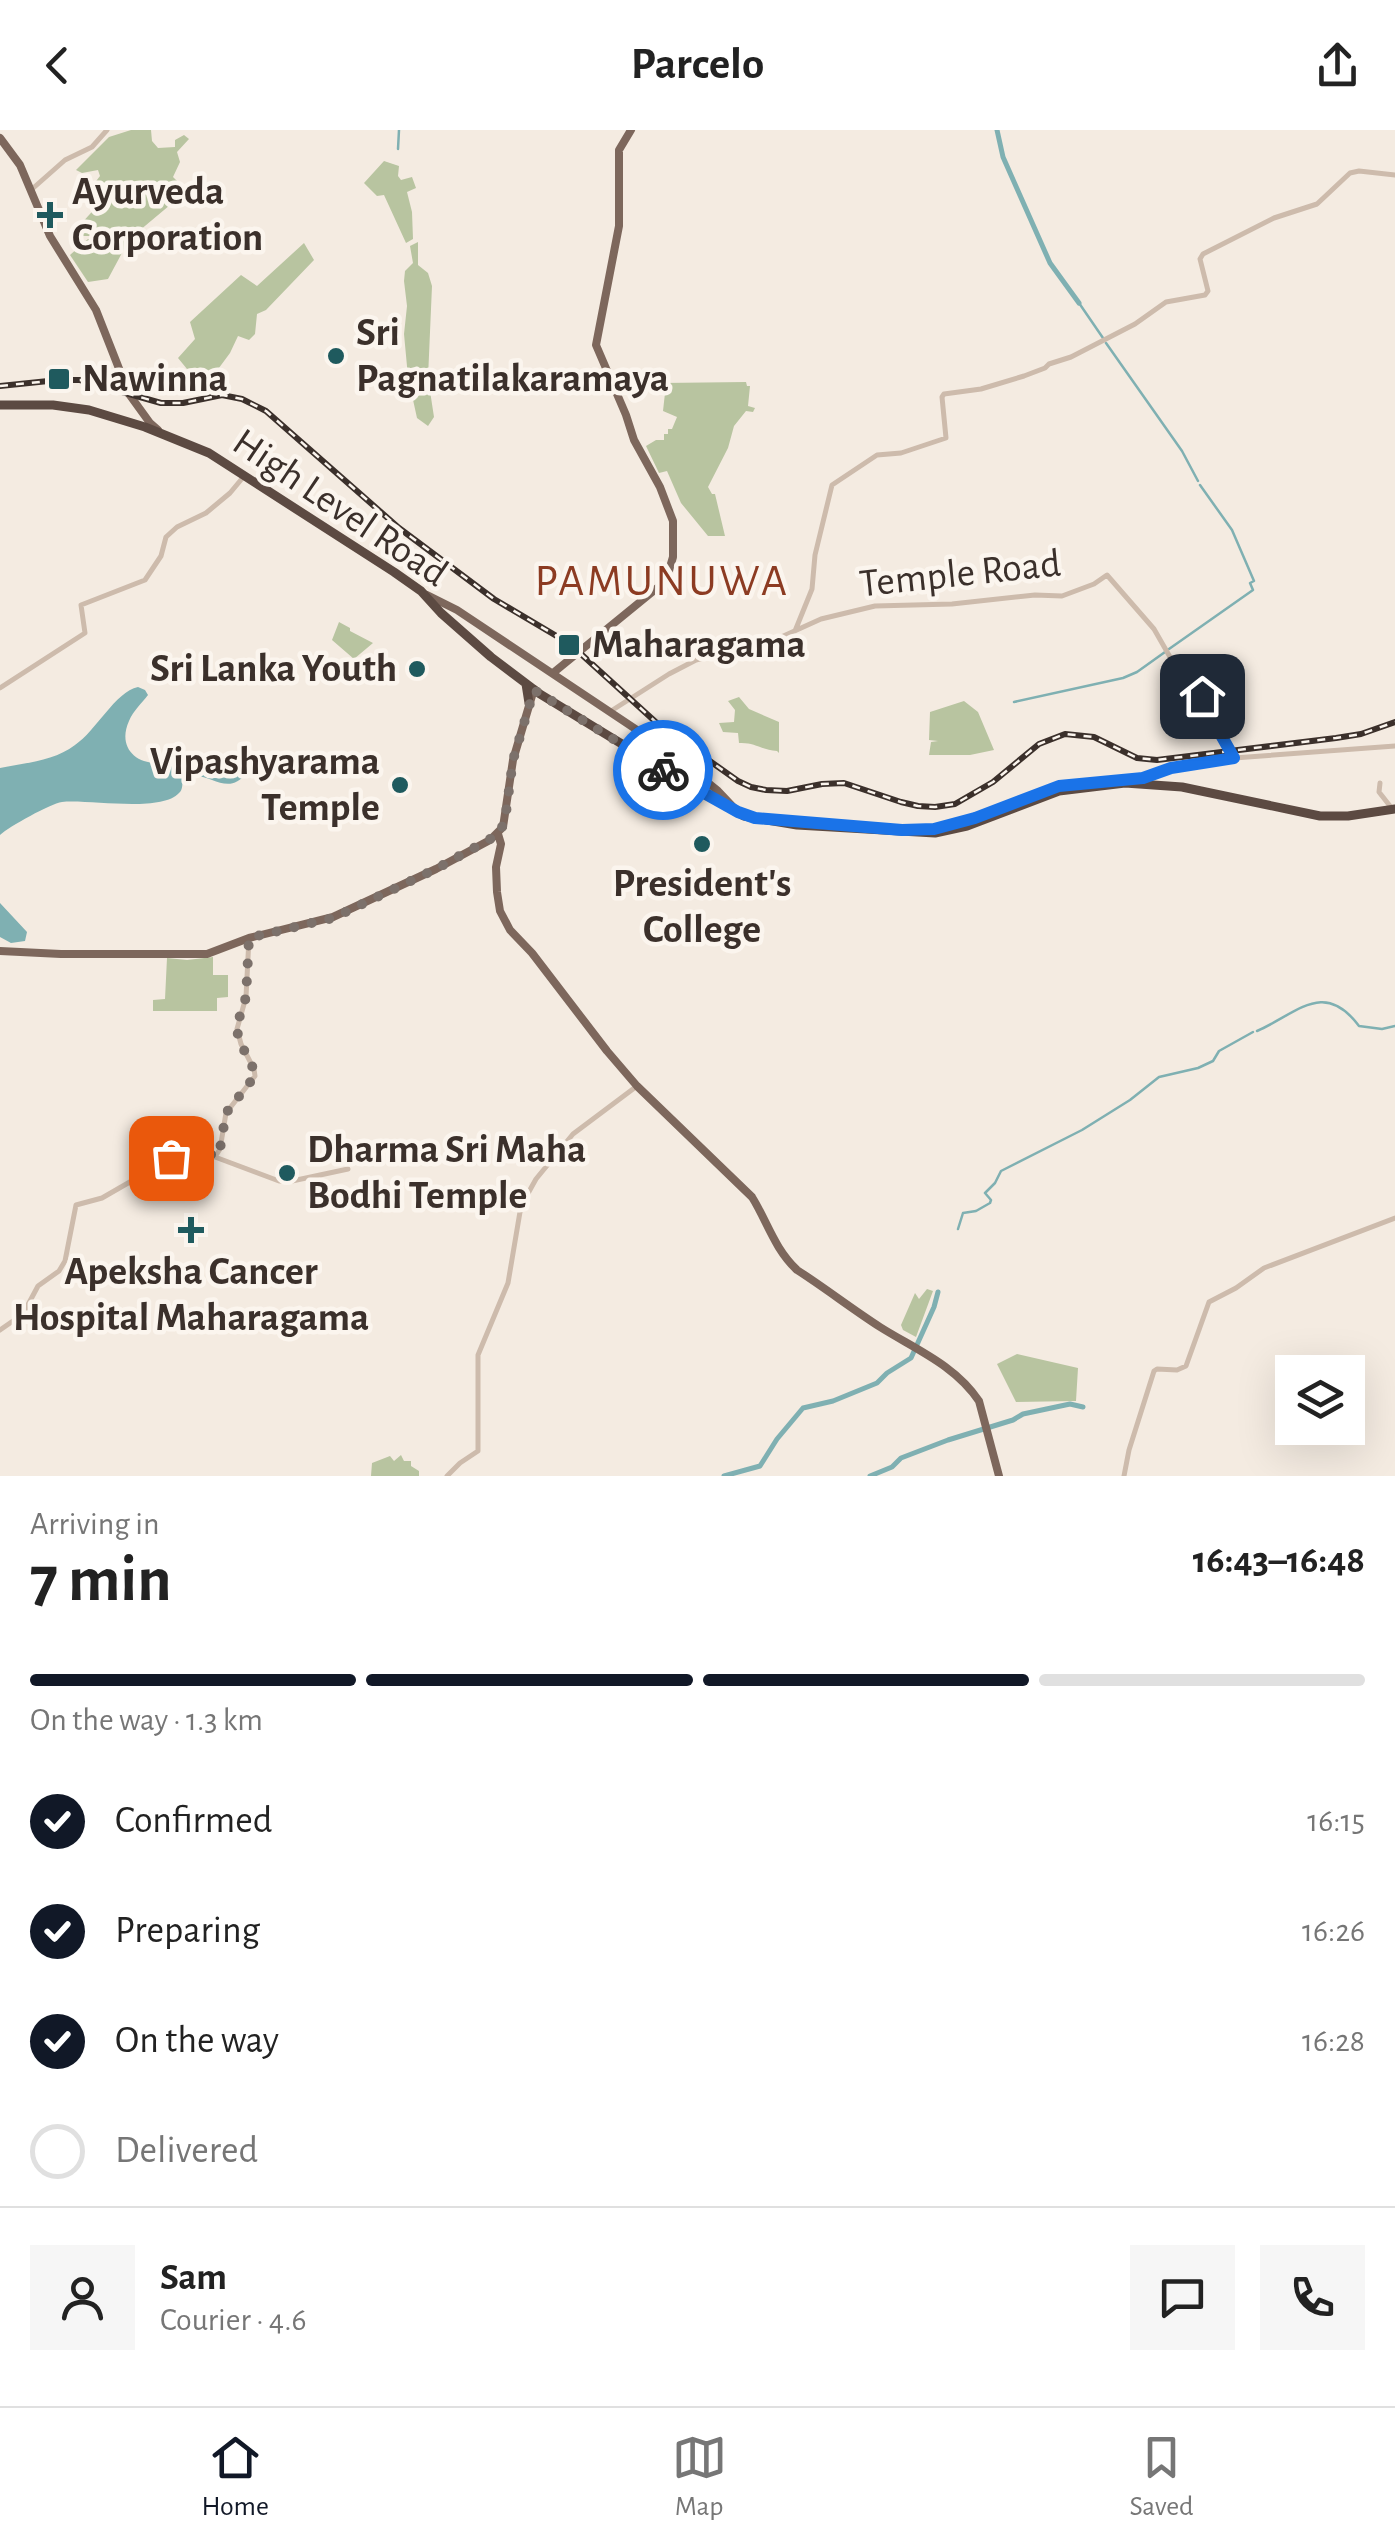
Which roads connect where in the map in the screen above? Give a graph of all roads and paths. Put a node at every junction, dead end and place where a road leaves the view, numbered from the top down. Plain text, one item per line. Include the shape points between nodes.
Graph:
1 (108, 130) edge
2 (631, 130) edge
3 (0, 138) edge
4 (1395, 175) edge
5 (31, 190) junction
6 (0, 404) edge
7 (162, 433) junction
8 (245, 474) junction
9 (421, 592) junction
10 (795, 631) junction
11 (497, 636) junction
12 (488, 654) junction
13 (553, 673) junction
14 (0, 688) edge
15 (533, 689) junction
16 (550, 700) junction
17 (530, 706) junction
18 (610, 711) junction
19 (1395, 746) edge
20 (1234, 758) junction
21 (1142, 781) junction
22 (1380, 784) dead end
23 (714, 794) junction
24 (1393, 807) edge
25 (738, 812) junction
26 (495, 837) junction
27 (249, 938) junction
28 (0, 951) edge
29 (636, 1086) junction
30 (216, 1157) junction
31 (348, 1169) dead end
32 (1395, 1218) edge
33 (0, 1330) edge
34 (446, 1476) edge
35 (998, 1476) edge
36 (1124, 1476) edge

1 - 5 street
2 - 13 main road via 619,150 619,226 596,345 670,512 673,556 662,584
3 - 5 main road
4 - 10 street via 1350,173 1317,204 1203,254 1206,295 1166,302 1044,368 944,394 946,438 877,455 832,484 812,589
5 - 7 main road via 50,236 96,310 128,393
6 - 7 highway, High Level Road via 72,406
7 - 8 highway, High Level Road
8 - 9 highway, High Level Road
8 - 14 street via 206,514 166,536 145,580 81,605 85,634
9 - 11 main road
9 - 12 highway, High Level Road
10 - 18 street, Temple Road via 696,660
10 - 20 street, Temple Road via 875,606 1062,596 1107,575 1154,629 1182,678 1200,690
11 - 12 main road
11 - 13 main road
12 - 15 highway, High Level Road
13 - 18 main road
15 - 16 highway, High Level Road
15 - 17 highway
15 - 17 main road
16 - 17 highway
16 - 23 highway, High Level Road
17 - 26 main road via 513,760 505,820
18 - 23 main road via 667,750
19 - 20 street
20 - 21 street via 1171,768
21 - 24 highway, High Level Road via 1318,811
21 - 25 highway, High Level Road via 1059,786 934,829 771,821
22 - 24 street
23 - 25 highway, High Level Road
23 - 25 main road
26 - 27 main road via 333,918
26 - 29 main road via 506,923
27 - 28 main road via 196,956
27 - 30 street via 246,997 236,1028 255,1076 226,1113
29 - 34 street via 573,1134 521,1206 508,1283 478,1354 478,1451
29 - 35 main road via 752,1197 786,1260 950,1369 972,1392
30 - 31 street via 279,1181
30 - 33 street via 180,1140 168,1160 76,1206 59,1271 38,1286 24,1314
32 - 36 street via 1264,1268 1209,1302 1186,1366 1154,1371

